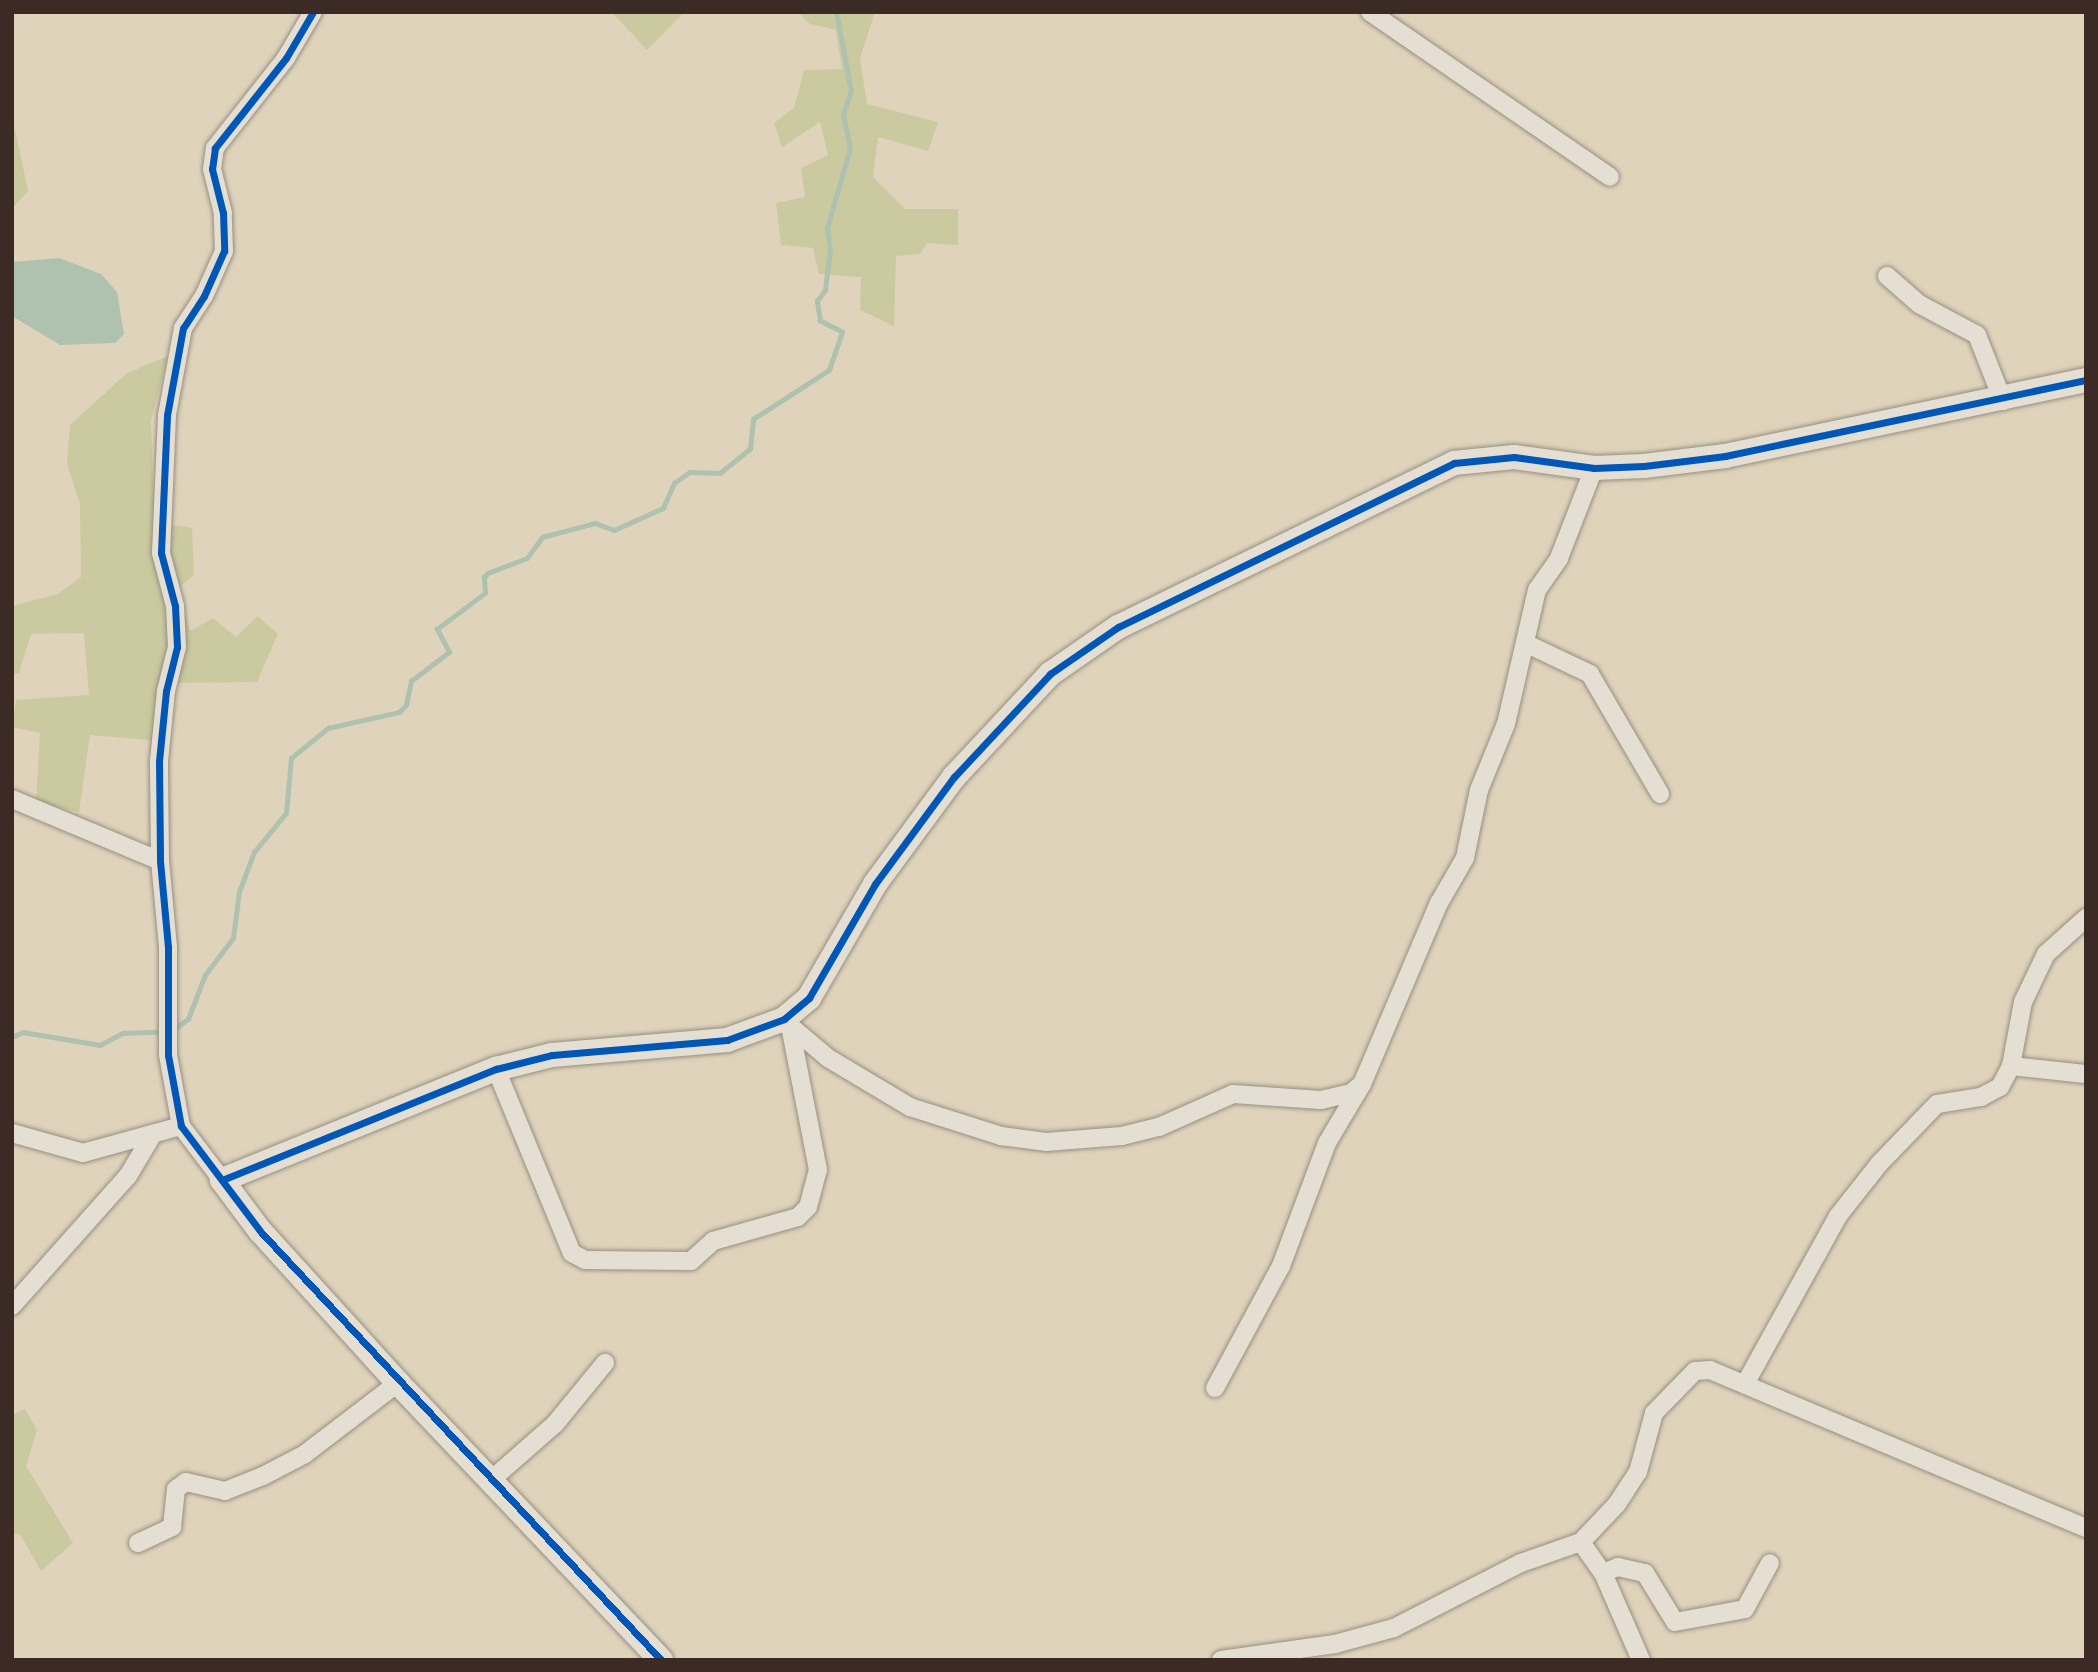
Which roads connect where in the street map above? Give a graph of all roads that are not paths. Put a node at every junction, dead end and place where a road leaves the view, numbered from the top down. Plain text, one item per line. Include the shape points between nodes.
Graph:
1 (313, 12) edge
2 (1370, 12) edge
3 (1610, 177) dead end
4 (1887, 276) dead end
5 (2086, 380) edge
6 (2003, 401) junction
7 (1594, 468) junction
8 (1525, 643) junction
9 (1660, 794) dead end
10 (12, 799) edge
11 (160, 861) junction
12 (2086, 918) edge
13 (787, 1022) junction
14 (2011, 1066) junction
15 (496, 1069) junction
16 (2086, 1074) edge
17 (1362, 1084) junction
18 (181, 1125) junction
19 (12, 1133) edge
20 (153, 1134) junction
21 (222, 1180) junction
22 (12, 1306) edge
23 (605, 1363) dead end
24 (398, 1382) junction
25 (1745, 1384) junction
26 (1215, 1388) dead end
27 (491, 1480) junction
28 (2086, 1528) edge
29 (1581, 1542) junction
30 (138, 1543) dead end
31 (1770, 1563) dead end
32 (1603, 1573) junction
33 (662, 1660) edge
34 (1222, 1660) edge
35 (1640, 1660) edge

1 - 11 street via 286,58 215,148 212,169 223,213 224,251 183,328 175,359 167,415 161,553 175,606 177,647 166,691 159,761
2 - 3 street
4 - 6 street via 1919,304 1977,335
5 - 6 street
6 - 7 street via 1886,420 1725,456
7 - 8 street via 1559,558 1536,590
7 - 13 street via 1514,457 1454,463 1292,540 1073,654 954,777 875,884 810,998
8 - 9 street via 1595,679
8 - 17 street via 1506,724 1479,790 1465,858 1439,903
10 - 11 street
11 - 18 street via 168,947 168,1055
12 - 14 street via 2046,954 2023,1002
13 - 15 street via 727,1040 552,1055
13 - 15 street via 818,1170 808,1208 798,1217 713,1241 691,1261 585,1260 572,1253
13 - 17 street via 828,1058 910,1107 1001,1136 1046,1142 1122,1136 1159,1127 1233,1094 1321,1100 1351,1093
14 - 16 street
14 - 25 street via 2000,1087 1981,1097 1937,1104 1879,1164 1838,1216
15 - 21 street
17 - 26 street via 1327,1143 1281,1266
18 - 20 street
18 - 21 street
19 - 20 street via 83,1153
20 - 22 street via 128,1176
21 - 24 street via 260,1231
23 - 27 street via 555,1424
24 - 27 street
24 - 30 street via 305,1454 263,1476 225,1491 186,1482 176,1489 172,1527
25 - 28 street
25 - 29 street via 1710,1370 1695,1371 1679,1386 1654,1413 1638,1472 1617,1504
27 - 33 street
29 - 32 street
29 - 34 street via 1521,1563 1394,1628 1335,1644
31 - 32 street via 1745,1609 1675,1622 1650,1576 1625,1568
32 - 35 street

